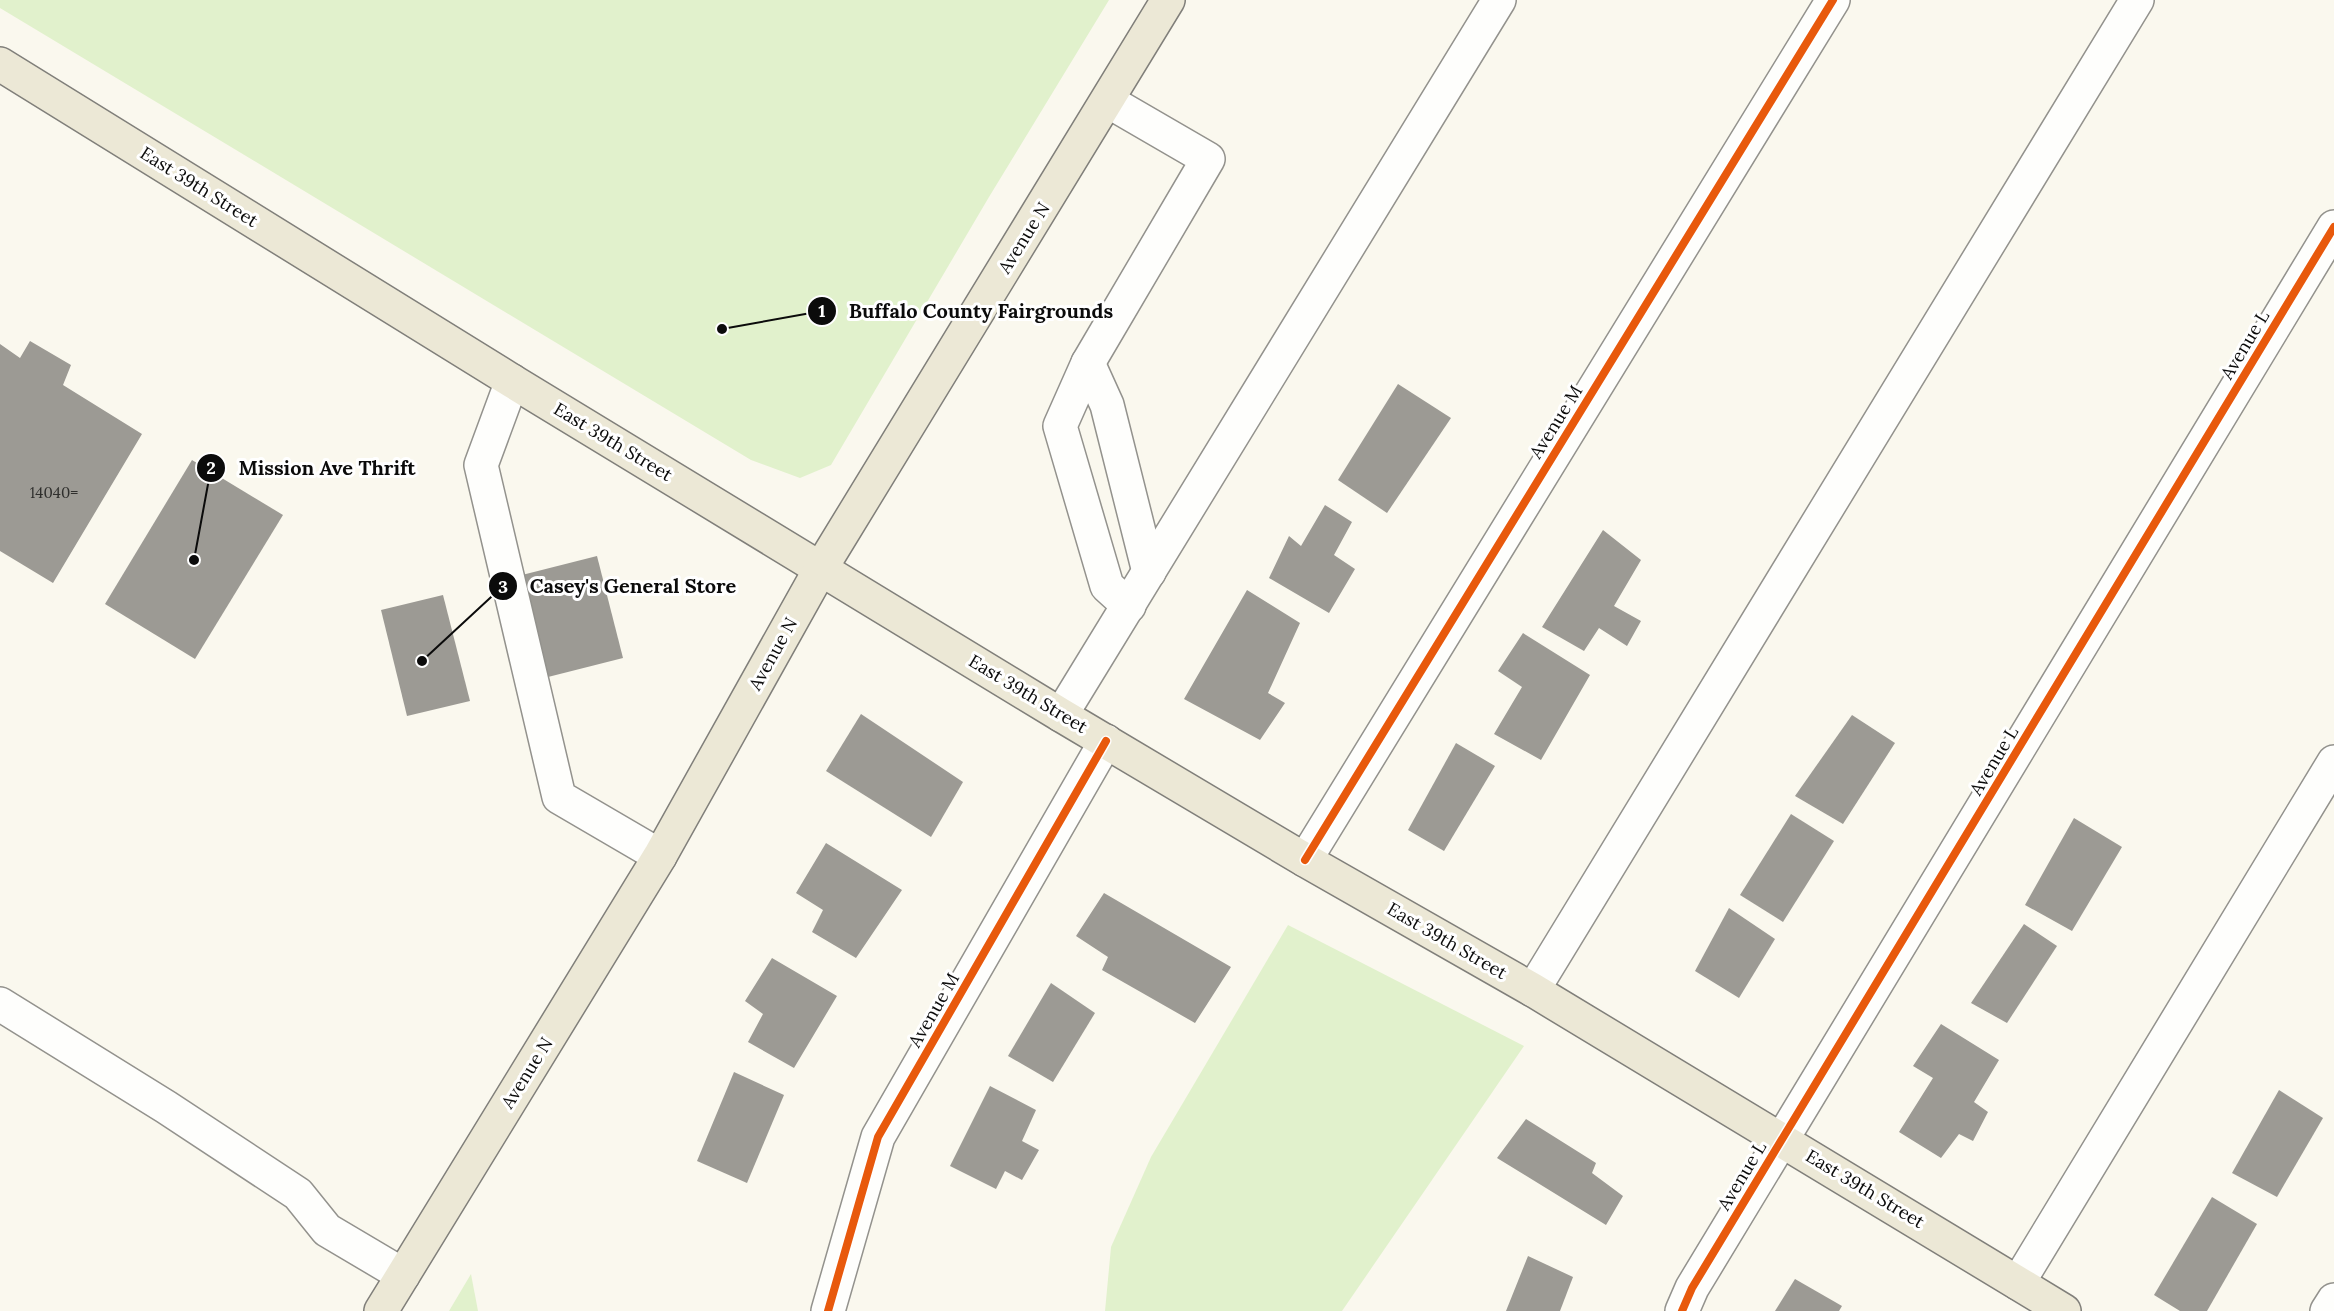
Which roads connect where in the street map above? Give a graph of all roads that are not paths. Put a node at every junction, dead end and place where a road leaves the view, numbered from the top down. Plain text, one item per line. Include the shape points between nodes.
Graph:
1 (1168, 0) edge
2 (1499, 0) edge
3 (1833, 0) edge
4 (2138, 0) edge
5 (0, 64) edge
6 (1108, 101) junction
7 (2334, 227) edge
8 (1088, 363) junction
9 (512, 381) junction
10 (821, 568) junction
11 (1149, 572) junction
12 (1129, 606) junction
13 (1061, 715) junction
14 (1106, 741) junction
15 (2334, 762) edge
16 (660, 856) junction
17 (1305, 860) junction
18 (1533, 990) junction
19 (0, 1004) edge
20 (1782, 1139) junction
21 (403, 1275) junction
22 (2018, 1283) junction
23 (2334, 1300) edge
24 (381, 1311) edge
25 (828, 1311) edge
26 (1682, 1311) edge
27 (2064, 1311) edge
28 (2328, 1311) edge

1 - 6 main road, Avenue N
2 - 11 street
3 - 17 street, Avenue M
4 - 18 street
5 - 9 main road, East 39th Street
6 - 8 street via 1208,159
6 - 10 main road, Avenue N
7 - 20 street, Avenue L
8 - 11 street via 1107,405
8 - 12 street via 1060,426 1107,586
9 - 10 main road, East 39th Street
9 - 16 street via 482,465 559,797
10 - 13 main road, East 39th Street
10 - 16 main road, Avenue N
11 - 12 street
12 - 13 street
13 - 14 main road, East 39th Street
14 - 17 main road, East 39th Street
14 - 25 street, Avenue M via 878,1137
15 - 22 street
16 - 21 main road, Avenue N
17 - 18 main road, East 39th Street
18 - 20 main road, East 39th Street
19 - 21 street via 298,1194 327,1230
20 - 22 main road, East 39th Street
20 - 26 street, Avenue L
21 - 24 main road, Avenue N
22 - 27 main road, East 39th Street
23 - 28 street

